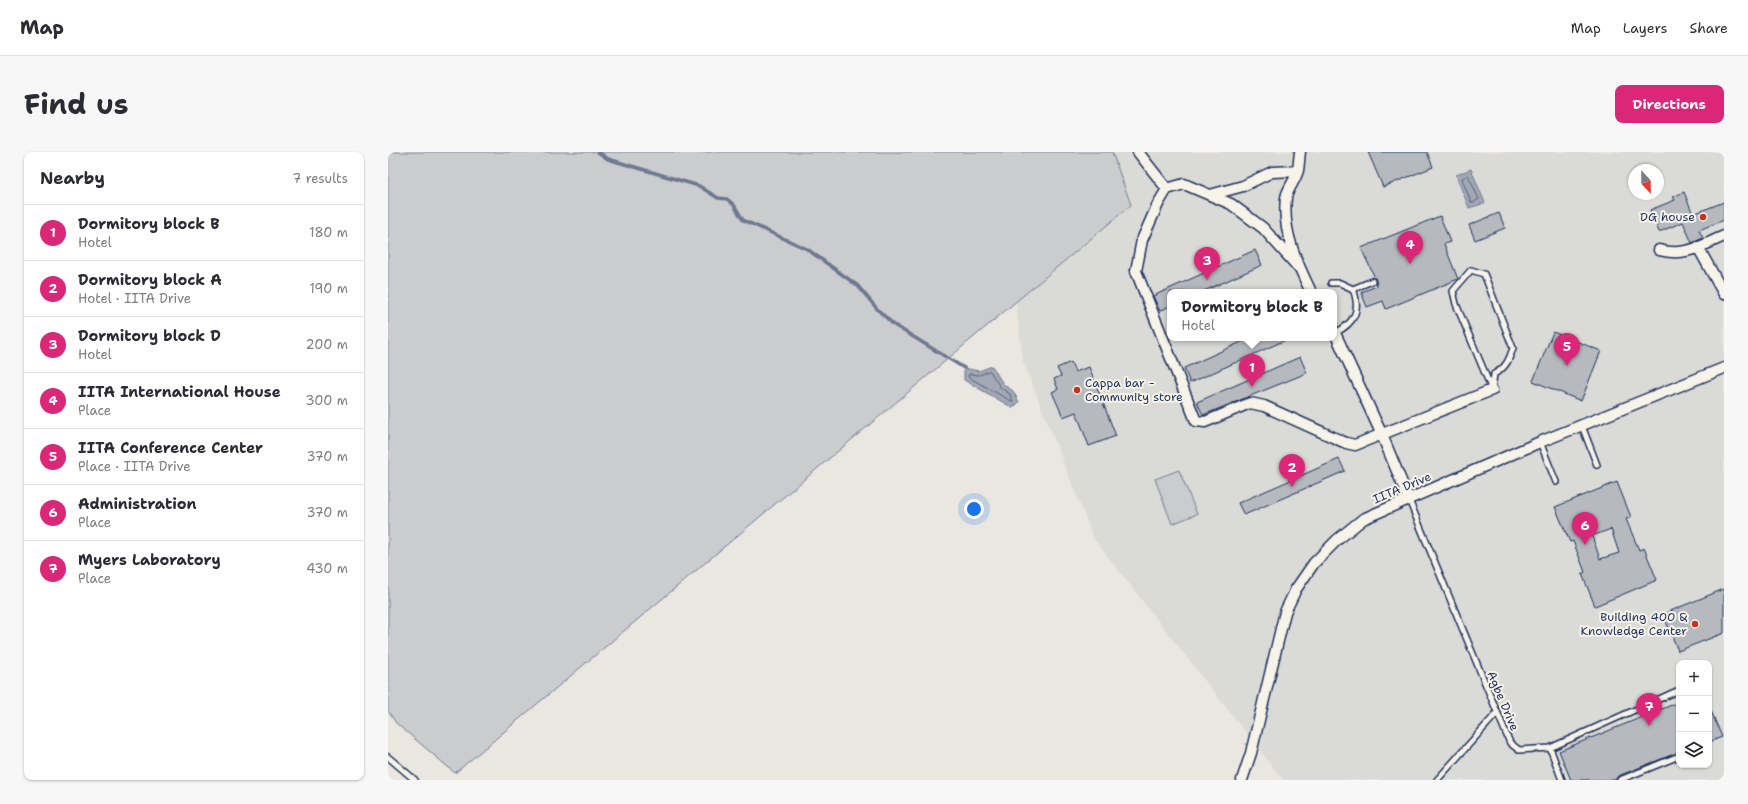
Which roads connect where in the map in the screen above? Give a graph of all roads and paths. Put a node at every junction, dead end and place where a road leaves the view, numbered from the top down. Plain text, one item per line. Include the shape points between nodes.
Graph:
1 (1138, 152) edge
2 (1300, 152) edge
3 (1298, 171) junction
4 (1168, 189) junction
5 (1210, 195) junction
6 (1724, 236) edge
7 (1698, 247) junction
8 (1659, 250) dead end
9 (1298, 267) junction
10 (1372, 281) dead end
11 (1331, 283) dead end
12 (1309, 289) edge
13 (1353, 289) junction
14 (1724, 294) edge
15 (1337, 331) edge
16 (1337, 336) edge
17 (1724, 368) edge
18 (1492, 390) junction
19 (1582, 426) junction
20 (1382, 435) junction
21 (1540, 442) junction
22 (1597, 466) dead end
23 (1556, 482) dead end
24 (1409, 500) junction
25 (1676, 691) edge
26 (1497, 713) junction
27 (1550, 748) junction
28 (388, 757) edge
29 (1676, 757) edge
30 (415, 780) edge
31 (1242, 780) edge
32 (1437, 780) edge
33 (1562, 780) edge
34 (1620, 780) edge

1 - 4 street
2 - 3 street
3 - 5 street via 1272,172 1243,186
3 - 9 street via 1286,197 1286,221
4 - 5 street via 1184,184
4 - 20 street via 1158,204 1142,240 1136,271 1196,421 1205,422 1250,403 1264,406 1346,443 1355,445
5 - 9 street via 1231,204 1263,228
6 - 7 street
7 - 8 street via 1685,253 1672,254
7 - 14 street
9 - 12 street
10 - 13 lane
11 - 13 lane via 1340,283
13 - 15 lane via 1357,311 1354,319 1344,329
16 - 20 street
17 - 19 street, IITA Drive
18 - 18 lane via 1494,374 1508,363 1513,348 1484,274 1471,270 1453,291
18 - 20 street
19 - 21 street, IITA Drive
19 - 22 lane
20 - 24 street
21 - 23 lane
21 - 24 street, IITA Drive
24 - 26 lane, Agbe Drive
24 - 31 street, IITA Drive via 1363,519 1314,563 1296,589 1285,612 1251,753
25 - 27 lane, Agbe Drive
26 - 27 lane, Agbe Drive via 1510,743 1519,750
26 - 32 lane
27 - 33 lane
28 - 30 lane
29 - 34 lane

